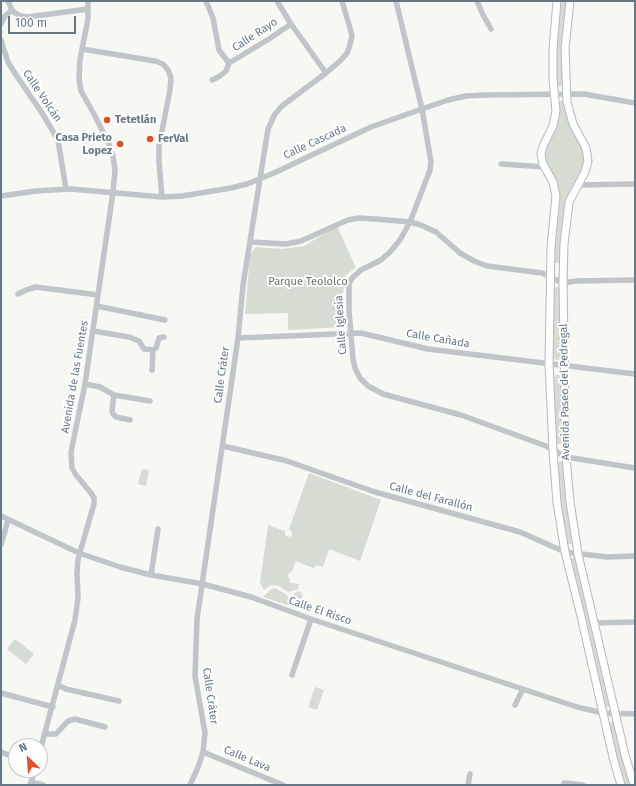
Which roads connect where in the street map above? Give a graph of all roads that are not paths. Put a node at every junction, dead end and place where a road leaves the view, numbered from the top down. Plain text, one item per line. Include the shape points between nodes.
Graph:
1 (8, 1) edge
2 (88, 1) edge
3 (206, 1) edge
4 (277, 1) edge
5 (342, 1) edge
6 (396, 1) edge
7 (477, 1) edge
8 (557, 1) edge
9 (570, 1) edge
10 (88, 9) junction
11 (12, 10) junction
12 (1, 24) edge
13 (291, 24) junction
14 (492, 29) dead end
15 (1, 40) edge
16 (82, 49) junction
17 (229, 63) junction
18 (326, 72) junction
19 (212, 80) dead end
20 (555, 93) junction
21 (567, 93) junction
22 (635, 103) edge
23 (422, 109) junction
24 (501, 164) dead end
25 (545, 167) junction
26 (260, 179) junction
27 (635, 184) edge
28 (578, 185) junction
29 (66, 189) junction
30 (113, 192) junction
31 (1, 196) edge
32 (162, 197) junction
33 (410, 222) junction
34 (250, 242) junction
35 (550, 277) junction
36 (635, 280) edge
37 (563, 283) junction
38 (18, 294) dead end
39 (98, 296) junction
40 (97, 306) junction
41 (165, 320) dead end
42 (93, 331) junction
43 (351, 332) junction
44 (164, 337) dead end
45 (238, 338) junction
46 (153, 350) junction
47 (549, 364) junction
48 (565, 366) junction
49 (152, 370) dead end
50 (635, 374) edge
51 (85, 384) junction
52 (114, 395) junction
53 (150, 401) dead end
54 (130, 420) dead end
55 (223, 446) junction
56 (553, 450) junction
57 (566, 457) junction
58 (635, 468) edge
59 (1, 516) edge
60 (8, 520) junction
61 (158, 529) dead end
62 (1, 544) edge
63 (565, 552) junction
64 (79, 553) junction
65 (578, 554) junction
66 (635, 556) edge
67 (151, 575) junction
68 (203, 584) junction
69 (311, 619) junction
70 (635, 622) edge
71 (594, 624) junction
72 (292, 675) dead end
73 (58, 685) junction
74 (524, 689) junction
75 (1, 693) edge
76 (119, 701) dead end
77 (515, 705) dead end
78 (52, 707) junction
79 (603, 714) junction
80 (635, 714) edge
81 (616, 715) junction
82 (105, 727) dead end
83 (44, 734) junction
84 (43, 738) edge
85 (203, 752) junction
86 (470, 774) dead end
87 (564, 783) dead end
88 (31, 784) edge
89 (43, 785) edge
90 (190, 785) edge
91 (283, 785) edge
92 (468, 785) edge
93 (582, 785) edge
94 (621, 785) edge
95 (634, 785) edge

1 - 11 street
2 - 10 street, Avenida de las Fuentes
3 - 17 street via 213,18 219,50
4 - 13 street
5 - 18 street, Calle Cráter via 352,35 350,45 341,60
6 - 23 street, Calle Iglesia
7 - 14 street
8 - 20 main road, Avenida Paseo del Pedregal via 553,49
9 - 21 main road, Avenida Paseo del Pedregal via 565,48
10 - 11 street via 28,17
10 - 16 street, Avenida de las Fuentes
11 - 12 street
13 - 17 street, Calle Rayo
13 - 18 street
15 - 29 street, Calle Volcán via 8,62 58,140
16 - 30 street, Avenida de las Fuentes via 79,71 81,92 113,156
16 - 32 street via 155,61 163,64 168,70 171,78 170,90 159,146
17 - 19 street, Calle Rayo via 226,71
18 - 26 street, Calle Cráter via 275,114 268,129
20 - 21 street, Calle Cascada
20 - 23 street, Calle Cascada via 476,95
20 - 25 main road, Avenida Paseo del Pedregal via 554,122 542,150
21 - 22 street, Calle Cascada
21 - 28 main road, Avenida Paseo del Pedregal via 571,118 588,157
23 - 26 street, Calle Cascada via 371,127
23 - 33 street, Calle Iglesia via 431,162
24 - 25 street
25 - 35 main road, Avenida Paseo del Pedregal via 553,182 556,196
26 - 32 street, Calle Cascada via 208,193
26 - 34 street, Calle Cráter
27 - 28 street
28 - 37 main road, Avenida Paseo del Pedregal via 568,205
29 - 30 street, Calle Cascada
29 - 31 street, Calle Cascada
30 - 32 street, Calle Cascada
30 - 39 street, Avenida de las Fuentes
33 - 34 street via 359,218 337,224 301,241 286,244
33 - 35 street via 436,232 460,253 474,261 487,266 542,273
33 - 43 street, Calle Iglesia via 391,252 360,270 352,278 348,291
34 - 45 street, Calle Cráter
35 - 37 street
35 - 47 main road, Avenida Paseo del Pedregal
36 - 37 street
37 - 48 main road, Avenida Paseo del Pedregal
38 - 39 street via 36,287
39 - 40 street, Avenida de las Fuentes
40 - 41 street
40 - 42 street, Avenida de las Fuentes
42 - 46 street via 129,337 139,341 144,349
42 - 51 street, Avenida de las Fuentes
43 - 45 street, Calle Cañada
43 - 47 street, Calle Cañada via 428,350
43 - 56 street, Calle Iglesia via 356,368 360,378 368,386 383,394 461,415
44 - 46 street via 159,338
45 - 55 street, Calle Cráter
46 - 49 street
47 - 48 street, Calle Cañada
47 - 56 main road, Avenida Paseo del Pedregal
48 - 50 street, Calle Cañada
48 - 57 main road, Avenida Paseo del Pedregal
51 - 52 street via 100,387
51 - 64 street, Avenida de las Fuentes via 71,460 72,468 91,493 94,504
52 - 53 street
52 - 54 street via 113,414
55 - 63 street, Calle del Farallón via 287,460 375,492 520,532
55 - 68 street, Calle Cráter
56 - 57 street, Calle Iglesia
56 - 63 main road, Avenida Paseo del Pedregal via 557,503
57 - 58 street, Calle Iglesia
57 - 65 main road, Avenida Paseo del Pedregal
59 - 60 street, Calle El Risco
60 - 62 street
60 - 64 street, Calle El Risco
61 - 67 street
63 - 65 street, Calle del Farallón
63 - 79 main road, Avenida Paseo del Pedregal
64 - 67 street, Calle El Risco
64 - 73 street, Avenida de las Fuentes via 77,613
65 - 66 street, Calle del Farallón
65 - 71 main road, Avenida Paseo del Pedregal
67 - 68 street, Calle El Risco
68 - 69 street, Calle El Risco via 251,597
68 - 85 street, Calle Cráter via 197,619 195,657 195,676 205,733
69 - 72 street
69 - 74 street, Calle El Risco
70 - 71 street
71 - 81 main road, Avenida Paseo del Pedregal
73 - 76 street
73 - 78 street, Avenida de las Fuentes
74 - 77 street
74 - 79 street, Calle El Risco
75 - 78 street
78 - 83 street, Avenida de las Fuentes
79 - 81 street, Calle El Risco
79 - 94 main road, Avenida Paseo del Pedregal
80 - 81 street, Calle El Risco
81 - 95 main road, Avenida Paseo del Pedregal
82 - 83 street via 75,719 68,721 56,734
83 - 84 street, Avenida de las Fuentes
85 - 90 street, Calle Cráter
85 - 91 street, Calle Lava
86 - 92 street
87 - 93 street
88 - 89 street

